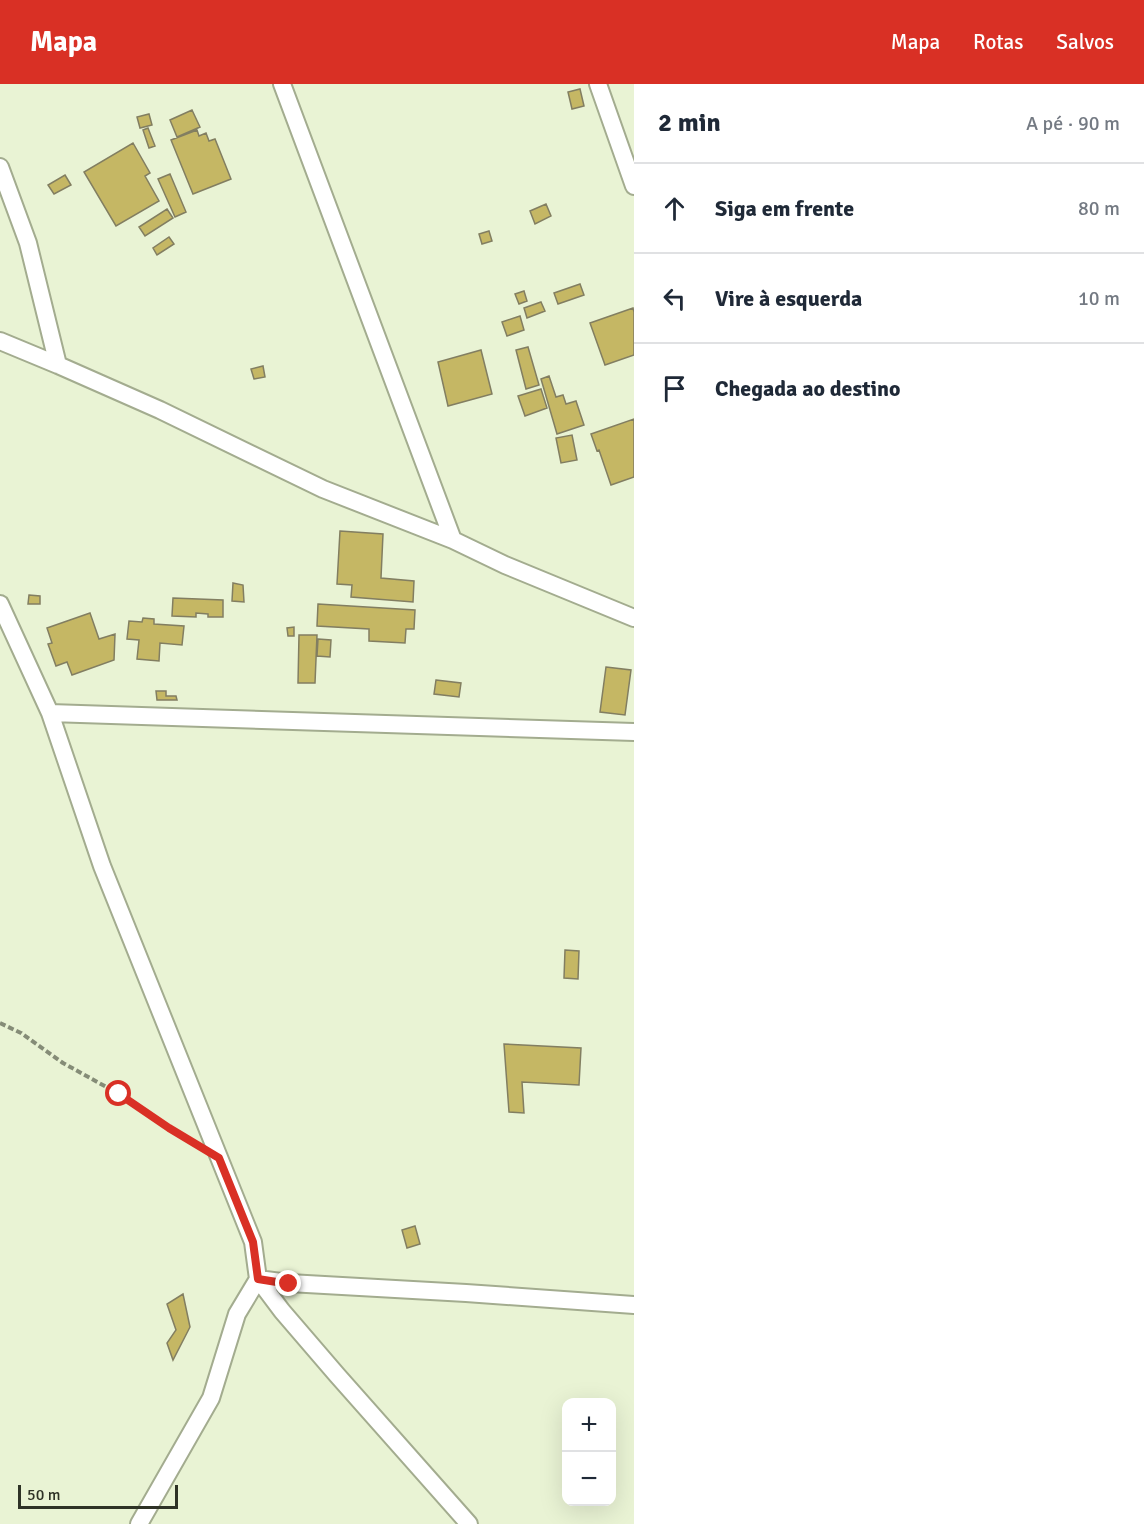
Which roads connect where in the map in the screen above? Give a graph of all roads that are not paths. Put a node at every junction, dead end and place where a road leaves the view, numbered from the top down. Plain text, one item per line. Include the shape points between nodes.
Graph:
1 (282, 84) edge
2 (598, 84) edge
3 (0, 167) edge
4 (634, 186) edge
5 (0, 341) edge
6 (58, 365) junction
7 (453, 540) junction
8 (0, 604) edge
9 (634, 618) edge
10 (50, 713) junction
11 (634, 732) edge
12 (258, 1279) junction
13 (634, 1305) edge
14 (139, 1524) edge
15 (470, 1524) edge

1 - 7 street
2 - 4 street
3 - 6 street via 28,243
5 - 6 street
6 - 7 street via 323,489
7 - 9 street
8 - 10 street
10 - 11 street
10 - 12 street via 102,866 253,1242
12 - 13 street
12 - 14 street via 237,1314 211,1398
12 - 15 street

